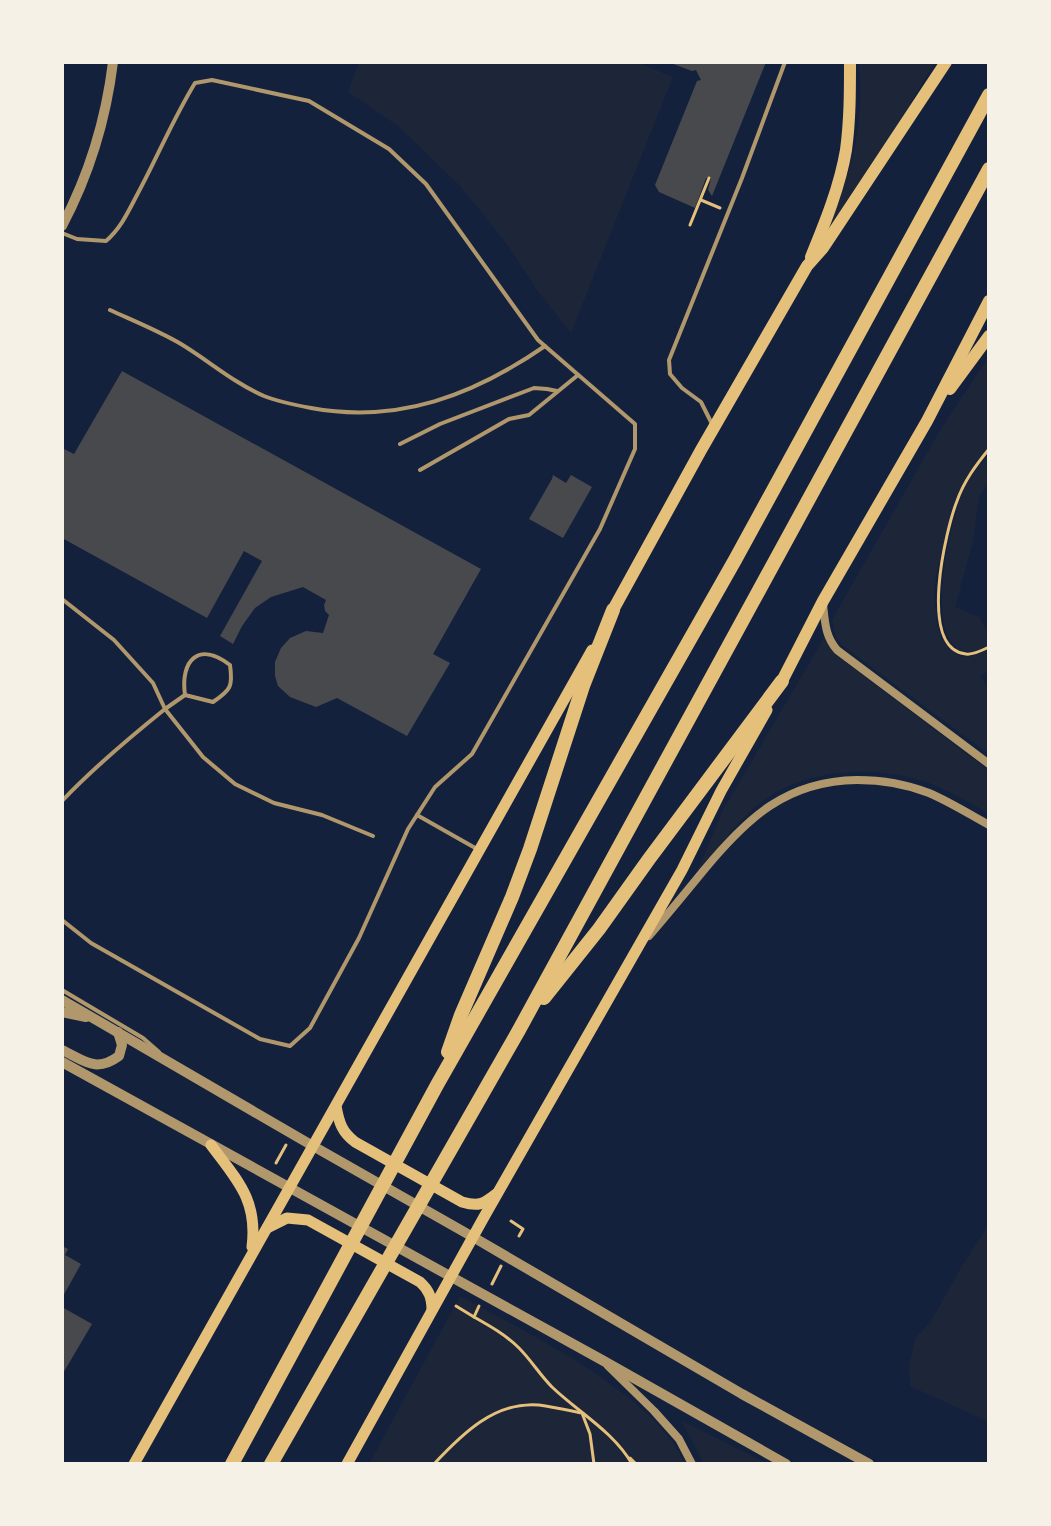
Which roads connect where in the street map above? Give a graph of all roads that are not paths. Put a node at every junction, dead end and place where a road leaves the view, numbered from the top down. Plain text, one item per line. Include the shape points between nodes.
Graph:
1 (113, 62) edge
2 (785, 62) edge
3 (850, 62) edge
4 (946, 62) edge
5 (989, 95) edge
6 (989, 169) edge
7 (62, 226) edge
8 (62, 233) edge
9 (807, 266) junction
10 (989, 301) edge
11 (110, 310) dead end
12 (989, 336) edge
13 (545, 346) junction
14 (578, 375) junction
15 (558, 392) junction
16 (927, 421) junction
17 (714, 428) junction
18 (400, 444) dead end
19 (420, 470) dead end
20 (62, 599) edge
21 (823, 601) junction
22 (613, 610) junction
23 (782, 681) junction
24 (185, 695) junction
25 (165, 709) junction
26 (989, 764) edge
27 (62, 801) edge
28 (417, 815) junction
29 (989, 825) edge
30 (373, 836) dead end
31 (479, 850) junction
32 (62, 920) edge
33 (638, 949) junction
34 (62, 990) edge
35 (62, 1000) edge
36 (62, 1012) edge
37 (92, 1017) junction
38 (519, 1030) junction
39 (118, 1032) junction
40 (62, 1050) edge
41 (62, 1062) edge
42 (172, 1064) junction
43 (437, 1085) junction
44 (336, 1106) junction
45 (211, 1145) junction
46 (313, 1146) junction
47 (290, 1187) junction
48 (500, 1191) junction
49 (265, 1229) junction
50 (473, 1237) junction
51 (251, 1257) junction
52 (451, 1277) junction
53 (432, 1311) junction
54 (602, 1360) junction
55 (134, 1464) edge
56 (232, 1464) edge
57 (271, 1464) edge
58 (347, 1464) edge
59 (692, 1464) edge
60 (786, 1464) edge
61 (869, 1464) edge

1 - 7 street via 97,140
2 - 17 lane via 669,360 670,374 701,402
3 - 9 main road via 845,152
4 - 9 main road
5 - 43 highway via 727,574
6 - 38 highway
8 - 13 lane via 106,241 119,230 195,83 212,80 309,101 389,149 426,184
9 - 17 main road
10 - 16 main road
11 - 13 lane via 177,342 266,397 330,411 410,409 445,399 514,368
12 - 16 main road
13 - 14 lane
14 - 15 lane
14 - 28 lane via 635,424 635,449 600,529 472,754 435,787
15 - 18 lane via 534,388
15 - 19 lane via 529,415 509,419
16 - 21 main road
17 - 22 main road
20 - 25 lane via 114,640 153,683
21 - 23 main road
21 - 26 street via 826,632 837,650
22 - 31 main road
22 - 43 highway via 530,849
23 - 33 main road
23 - 38 highway
24 - 24 lane via 213,702 232,681 230,665 218,656 193,658 185,669
24 - 25 lane
25 - 27 lane
25 - 30 lane via 203,757 235,784 274,803
28 - 31 lane
28 - 32 lane via 310,1028 290,1046 260,1039 91,943
29 - 33 street via 943,799 900,784 844,781 799,791 743,826
31 - 44 main road
33 - 48 main road
34 - 42 lane via 143,1038
35 - 37 street
36 - 37 street
37 - 39 street
38 - 57 highway
39 - 40 street via 119,1056 108,1064 93,1065
39 - 42 street
41 - 45 street
42 - 46 street
43 - 56 highway
44 - 46 main road
44 - 48 main road via 344,1134 462,1202 483,1203
45 - 47 street
45 - 51 main road via 244,1189 254,1217
46 - 47 main road
46 - 50 street
47 - 49 main road
47 - 52 street
48 - 50 main road
49 - 51 main road
49 - 53 main road via 287,1218 308,1220 420,1282 429,1293
50 - 52 main road
50 - 61 street
51 - 55 main road
52 - 53 main road
52 - 54 street
53 - 58 main road
54 - 59 street via 679,1439
54 - 60 street

